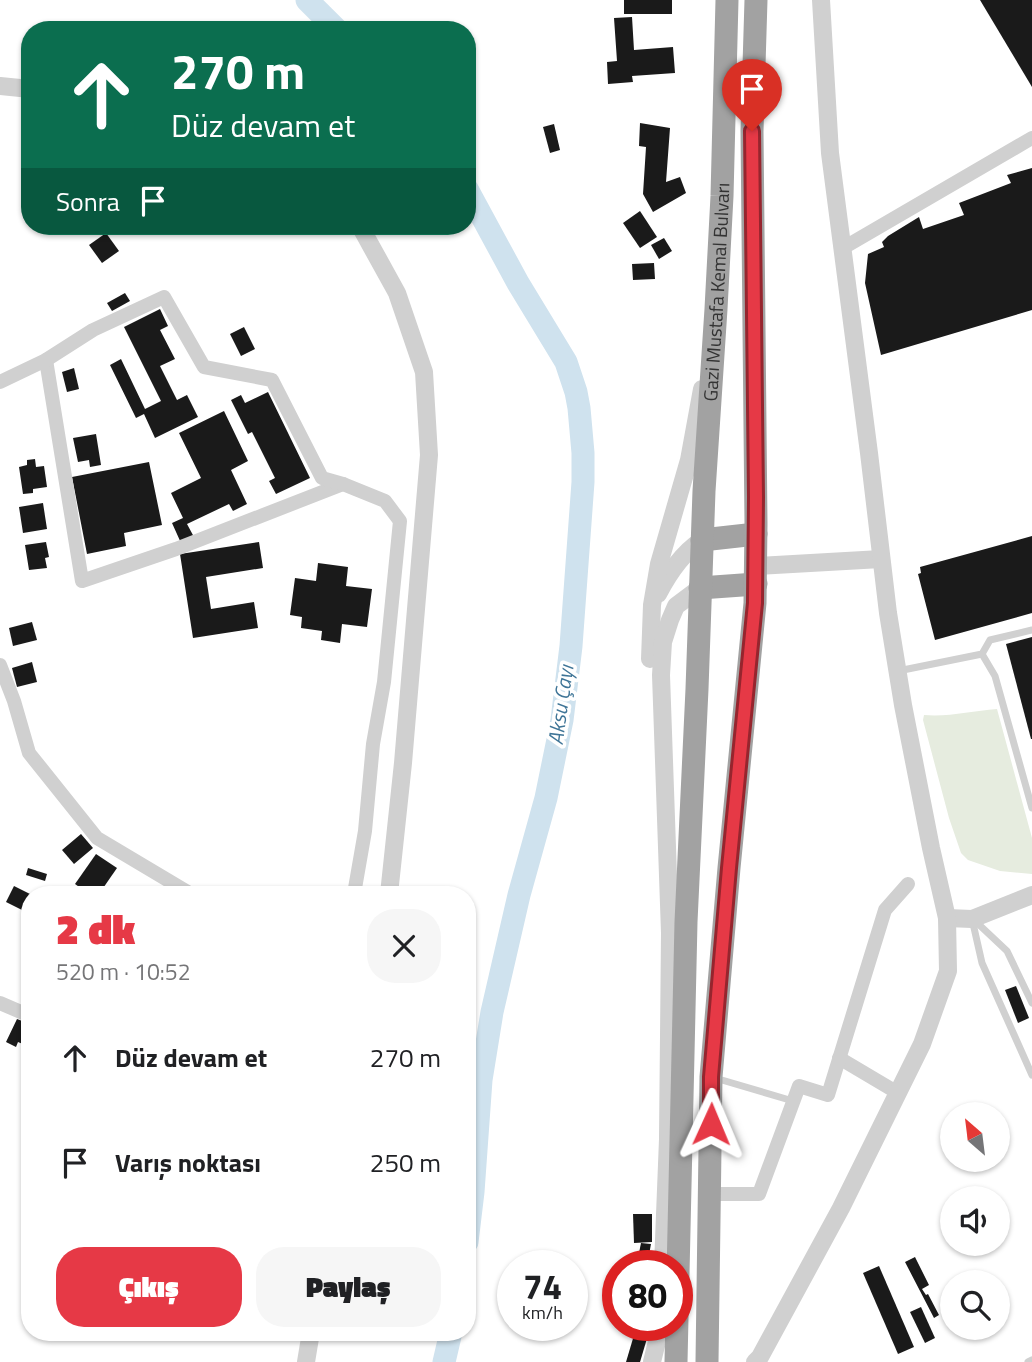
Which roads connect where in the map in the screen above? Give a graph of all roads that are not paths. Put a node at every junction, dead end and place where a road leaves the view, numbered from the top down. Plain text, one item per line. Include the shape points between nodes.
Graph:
1 (727, 0) edge
2 (757, 0) edge
3 (821, 0) edge
4 (0, 86) edge
5 (21, 88) edge
6 (1032, 138) edge
7 (365, 235) edge
8 (843, 248) junction
9 (716, 309) junction
10 (46, 360) junction
11 (0, 382) edge
12 (343, 484) junction
13 (756, 529) junction
14 (702, 540) junction
15 (881, 559) junction
16 (756, 584) junction
17 (700, 588) junction
18 (652, 605) junction
19 (1032, 629) edge
20 (982, 654) junction
21 (0, 667) edge
22 (897, 671) junction
23 (1032, 808) edge
24 (908, 884) dead end
25 (178, 886) edge
26 (355, 886) edge
27 (390, 886) edge
28 (1032, 895) edge
29 (668, 902) junction
30 (947, 918) junction
31 (972, 919) junction
32 (1029, 990) edge
33 (0, 1003) edge
34 (1032, 1003) edge
35 (21, 1012) edge
36 (839, 1058) junction
37 (1032, 1075) edge
38 (711, 1077) junction
39 (898, 1093) junction
40 (793, 1101) junction
41 (709, 1194) junction
42 (664, 1250) edge
43 (309, 1341) edge
44 (657, 1341) edge
45 (306, 1362) edge
46 (652, 1362) edge
47 (676, 1362) edge
48 (707, 1362) edge
49 (755, 1362) edge

1 - 9 highway, Gazi Mustafa Kemal Bulvarı
2 - 13 highway, Gazi Mustafa Kemal Bulvarı via 752,131
3 - 8 street via 831,153
4 - 5 street
6 - 8 street
7 - 27 street via 397,293 424,372 429,455
8 - 15 street
9 - 14 highway, Gazi Mustafa Kemal Bulvarı
9 - 18 street via 689,460
10 - 11 street
10 - 12 street via 93,330 164,297 204,367 272,380 321,478
10 - 12 street via 82,581
12 - 26 street via 385,501 400,521 384,682
13 - 14 highway
13 - 16 highway, Gazi Mustafa Kemal Bulvarı
14 - 17 highway, Gazi Mustafa Kemal Bulvarı
14 - 18 street via 668,575
15 - 16 street
15 - 22 street
16 - 17 highway
16 - 38 highway, Gazi Mustafa Kemal Bulvarı
17 - 29 street via 677,606 663,642
17 - 47 highway, Gazi Mustafa Kemal Bulvarı via 686,922
18 - 29 street via 649,674
19 - 20 lane via 990,640
20 - 22 lane
20 - 23 lane via 995,676
21 - 25 street via 29,753 97,838
22 - 30 street
24 - 36 street via 885,910
28 - 31 street
29 - 42 street
30 - 31 street
30 - 39 street via 948,971 922,1044
31 - 32 lane via 1007,951
31 - 37 lane via 982,963
32 - 34 lane
33 - 35 street
36 - 39 street
36 - 40 street via 828,1095 799,1086
38 - 40 lane
38 - 41 highway, Gazi Mustafa Kemal Bulvarı
39 - 49 street via 841,1208
40 - 41 street via 759,1194
41 - 48 highway, Gazi Mustafa Kemal Bulvarı
43 - 45 street
44 - 46 street

